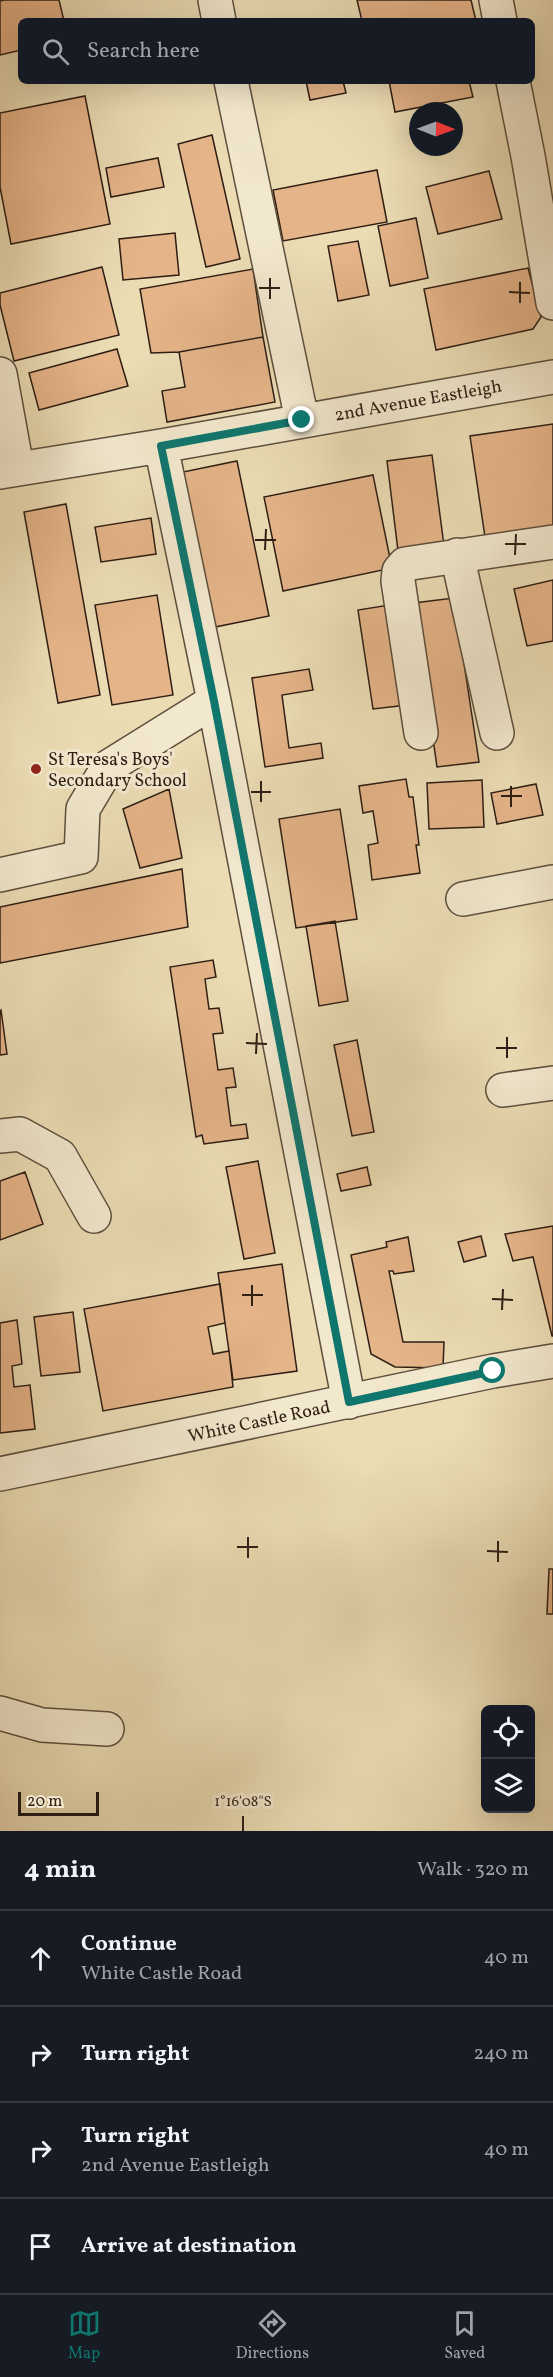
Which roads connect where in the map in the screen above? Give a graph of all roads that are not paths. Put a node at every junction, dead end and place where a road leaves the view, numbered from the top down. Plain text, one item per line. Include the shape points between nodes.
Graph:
1 (215, 0) edge
2 (496, 0) edge
3 (218, 18) edge
4 (499, 18) edge
5 (232, 84) edge
6 (514, 84) edge
7 (553, 303) edge
8 (0, 374) edge
9 (553, 377) edge
10 (302, 420) junction
11 (161, 446) junction
12 (9, 470) edge
13 (553, 542) edge
14 (456, 555) junction
15 (214, 701) junction
16 (421, 733) dead end
17 (497, 733) dead end
18 (0, 875) edge
19 (553, 882) edge
20 (463, 899) dead end
21 (553, 1083) edge
22 (503, 1090) dead end
23 (0, 1136) edge
24 (94, 1216) dead end
25 (553, 1362) edge
26 (349, 1402) junction
27 (0, 1474) edge
28 (0, 1713) edge
29 (107, 1729) dead end

1 - 3 street
2 - 4 street
5 - 10 street
6 - 7 street
8 - 12 street
9 - 10 street, 2nd Avenue Eastleigh
10 - 11 street, 2nd Avenue Eastleigh
11 - 12 street, 2nd Avenue Eastleigh
11 - 15 street
13 - 14 street
14 - 16 street via 405,564 399,571
14 - 17 street
15 - 18 street via 108,766 83,809 81,857
15 - 26 street
19 - 20 street
21 - 22 street
23 - 24 street via 20,1134 60,1156
25 - 26 street, White Castle Road
26 - 27 street, White Castle Road
28 - 29 street via 42,1725

